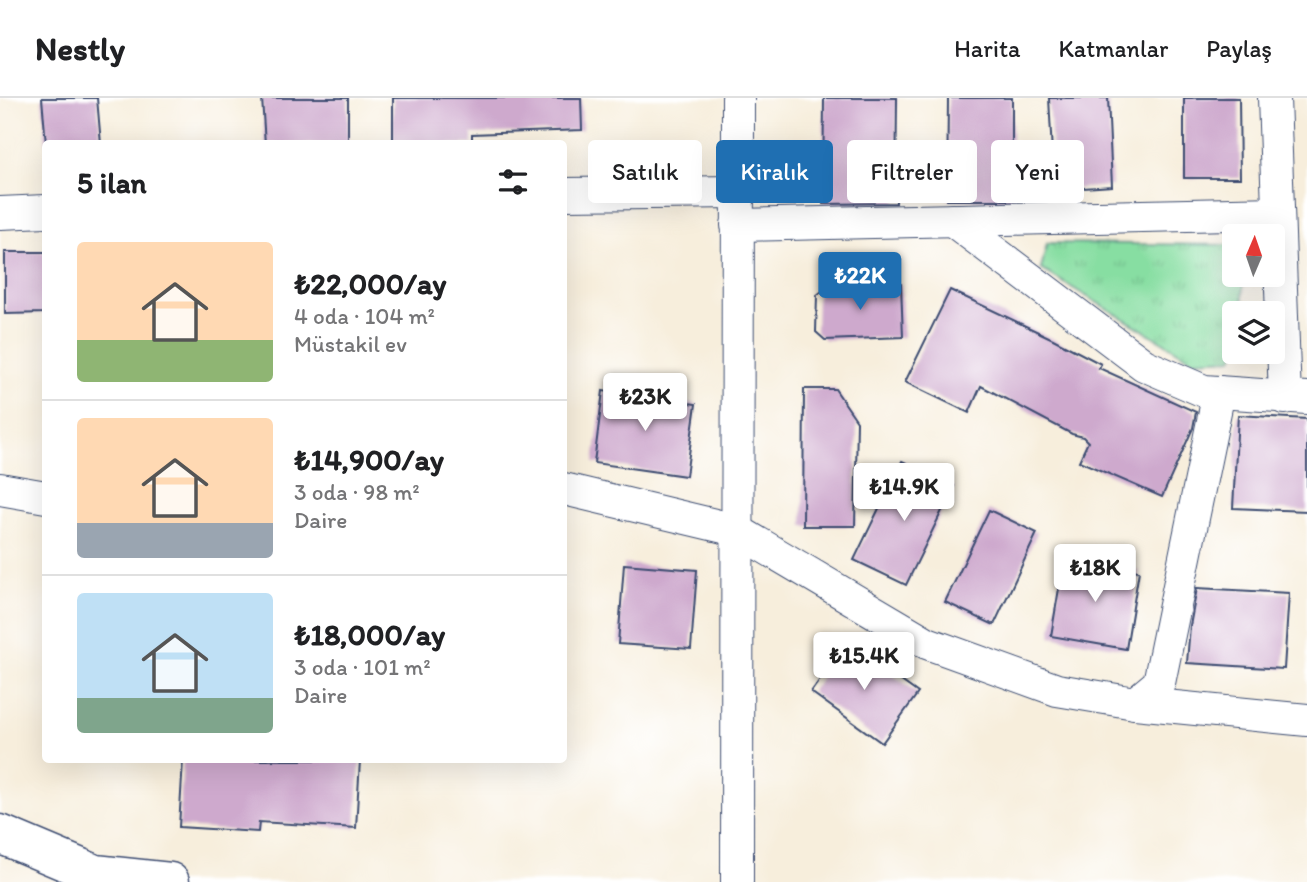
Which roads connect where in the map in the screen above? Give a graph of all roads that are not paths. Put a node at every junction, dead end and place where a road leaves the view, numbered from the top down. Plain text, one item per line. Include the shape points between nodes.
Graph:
1 (738, 98) edge
2 (1274, 98) edge
3 (738, 140) edge
4 (716, 192) edge
5 (567, 194) edge
6 (738, 203) edge
7 (42, 211) edge
8 (0, 213) edge
9 (1277, 213) junction
10 (952, 220) junction
11 (737, 225) junction
12 (1219, 392) junction
13 (1296, 398) edge
14 (0, 489) edge
15 (567, 490) edge
16 (42, 496) edge
17 (736, 530) junction
18 (1135, 703) junction
19 (1307, 720) edge
20 (0, 834) edge
21 (170, 882) edge
22 (737, 882) edge

1 - 3 street
2 - 9 street
4 - 5 street
6 - 11 street
7 - 8 street
9 - 10 street
9 - 13 street
10 - 11 street
10 - 12 street via 1144,366 1204,391
11 - 17 street
12 - 13 street
12 - 18 street via 1159,683
14 - 16 street
15 - 17 street
17 - 18 street via 927,643 1057,690
17 - 22 street
18 - 19 street
20 - 21 main road via 95,874

